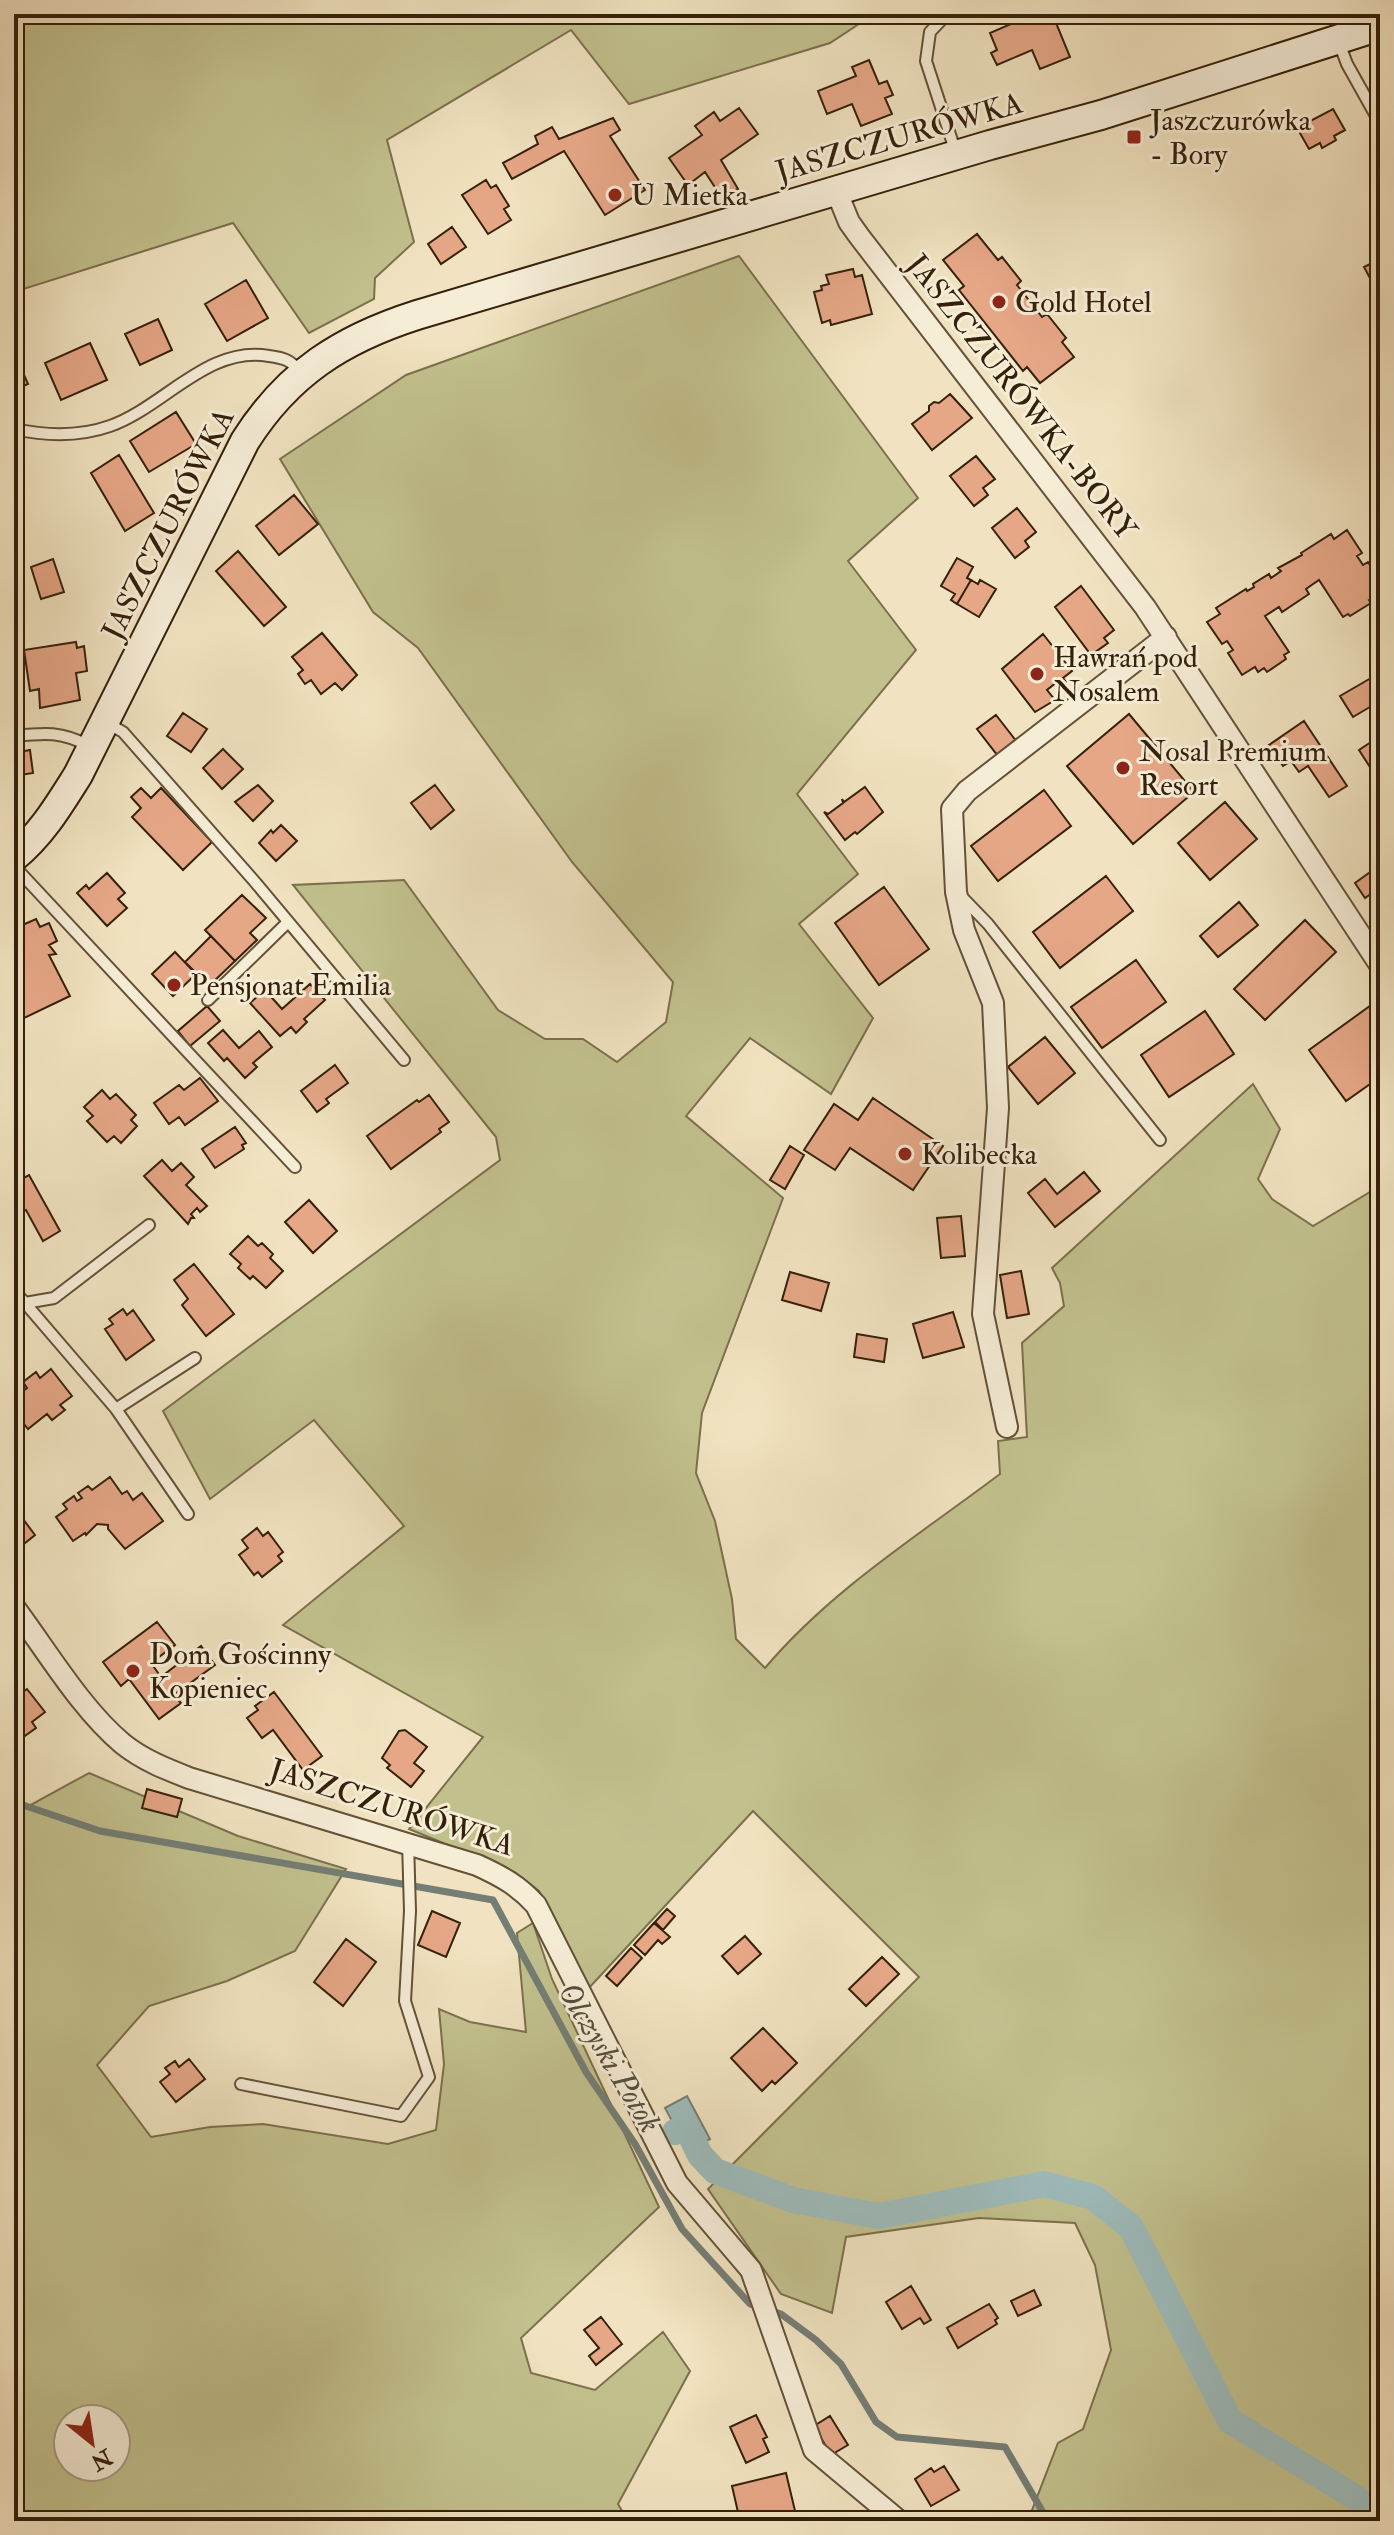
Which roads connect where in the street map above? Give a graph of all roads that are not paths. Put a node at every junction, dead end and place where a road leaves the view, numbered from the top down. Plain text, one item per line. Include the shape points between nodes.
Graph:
1 (947, 14) edge
2 (1380, 26) edge
3 (1338, 38) junction
4 (1380, 123) edge
5 (957, 155) junction
6 (836, 190) junction
7 (301, 374) junction
8 (14, 429) edge
9 (1166, 637) junction
10 (106, 722) junction
11 (14, 736) edge
12 (92, 748) junction
13 (14, 857) edge
14 (14, 866) edge
15 (956, 892) junction
16 (288, 922) junction
17 (1380, 965) edge
18 (208, 1000) dead end
19 (404, 1060) dead end
20 (1160, 1140) dead end
21 (295, 1167) dead end
22 (149, 1225) dead end
23 (14, 1291) edge
24 (25, 1303) junction
25 (195, 1358) dead end
26 (116, 1409) junction
27 (1007, 1427) dead end
28 (188, 1514) dead end
29 (14, 1607) edge
30 (408, 1842) junction
31 (241, 2084) dead end
32 (899, 2521) edge

1 - 5 lane via 930,32 926,61
2 - 3 street, JASZCZURÓWKA
3 - 4 lane
3 - 5 street, JASZCZURÓWKA via 1148,101
5 - 6 street, JASZCZURÓWKA
6 - 7 street, JASZCZURÓWKA via 399,321 346,343
6 - 9 street, JASZCZURÓWKA-BORY via 859,236
7 - 8 lane via 287,359 254,353 204,369 137,414 84,434
7 - 10 street, JASZCZURÓWKA via 245,441
9 - 15 street via 967,791 952,809
9 - 17 street, JASZCZURÓWKA-BORY
10 - 12 street, JASZCZURÓWKA
10 - 16 lane via 123,732
11 - 12 lane via 54,732
12 - 13 street, JASZCZURÓWKA via 51,819
14 - 21 lane
15 - 20 lane via 988,924
15 - 27 street via 964,930 993,1003 998,1108 983,1314
16 - 18 lane
16 - 19 lane
22 - 24 lane via 54,1298
23 - 24 lane
24 - 26 lane
25 - 26 lane
26 - 28 lane
29 - 30 street, JASZCZURÓWKA via 101,1722 139,1755 189,1778
30 - 31 lane via 405,2001 429,2077 401,2116
30 - 32 street, JASZCZURÓWKA via 506,1877 536,1905 677,2183 751,2270 814,2450

